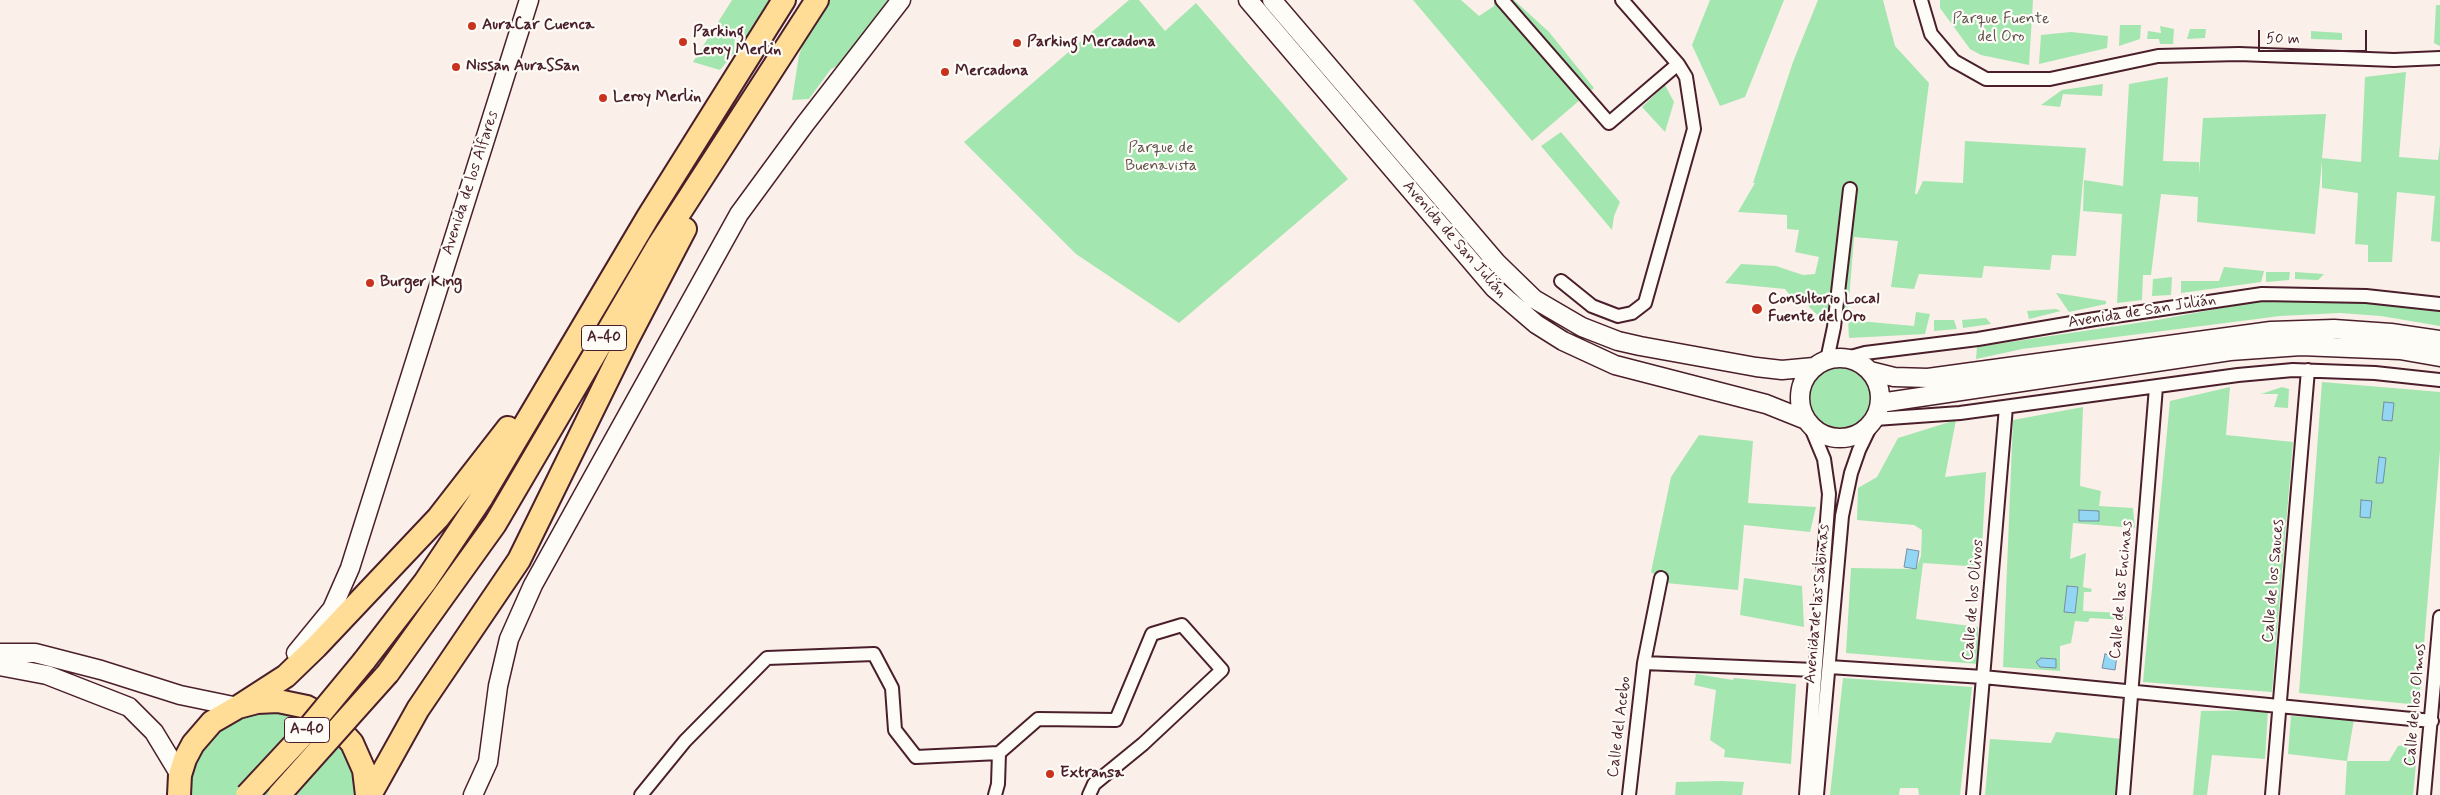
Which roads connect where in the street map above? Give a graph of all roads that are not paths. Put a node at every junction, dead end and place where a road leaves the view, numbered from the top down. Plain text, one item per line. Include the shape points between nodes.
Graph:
1 (529, 0) edge
2 (784, 0) edge
3 (817, 0) edge
4 (902, 0) edge
5 (1248, 0) edge
6 (1272, 0) edge
7 (1502, 0) edge
8 (1622, 0) edge
9 (1921, 0) edge
10 (2440, 58) edge
11 (1678, 64) junction
12 (754, 98) junction
13 (1850, 189) dead end
14 (648, 217) junction
15 (1561, 281) dead end
16 (2440, 304) edge
17 (2440, 340) edge
18 (2440, 357) edge
19 (1847, 358) junction
20 (1821, 364) junction
21 (2308, 370) junction
22 (1870, 371) junction
23 (2440, 380) edge
24 (2156, 387) junction
25 (2006, 408) junction
26 (1876, 414) junction
27 (1807, 422) junction
28 (1662, 578) dead end
29 (2440, 617) edge
30 (0, 653) edge
31 (1644, 663) junction
32 (0, 666) edge
33 (1829, 667) junction
34 (1815, 670) junction
35 (1984, 677) junction
36 (264, 689) junction
37 (2130, 692) junction
38 (238, 707) junction
39 (2280, 707) junction
40 (2432, 721) junction
41 (999, 753) junction
42 (179, 785) edge
43 (163, 795) edge
44 (247, 795) edge
45 (279, 795) edge
46 (368, 795) edge
47 (473, 795) edge
48 (641, 795) edge
49 (995, 795) edge
50 (1089, 795) edge
51 (1629, 795) edge
52 (1806, 795) edge
53 (1817, 795) edge
54 (1974, 795) edge
55 (2123, 795) edge
56 (2272, 795) edge
57 (2424, 795) edge

1 - 36 main road, Avenida de los Alfares via 350,568 332,609
2 - 14 highway, A-40
3 - 12 highway, A-40
4 - 47 main road via 740,214 533,585 509,639 498,686 488,762
5 - 27 main road, Avenida de San Julián via 1494,288 1536,324 1614,365 1758,401
6 - 20 main road, Avenida de San Julián via 1498,264 1542,304 1597,333 1640,346 1782,370
7 - 11 street via 1609,123
8 - 11 street
9 - 10 street via 1931,34 1954,61 1986,79 2050,79 2158,56 2239,54 2394,60
11 - 15 street via 1686,77 1694,129 1645,304 1632,313 1618,316 1592,306
12 - 45 highway, A-40, bridge via 658,246 495,524 388,673
12 - 46 highway via 627,340 519,560 418,709
13 - 20 street via 1834,327
14 - 36 highway via 519,414 438,518 316,648 286,676
14 - 44 highway, A-40, bridge via 482,497 424,582 302,736
16 - 19 street, Avenida de San Julián via 2366,296 2262,294
17 - 22 main road, Avenida de San Julián via 2342,330 2271,331 1928,378 1894,377
18 - 26 main road via 2400,350 2301,346 2230,351
19 - 20 main road
19 - 22 main road
20 - 27 main road via 1805,378 1800,392
21 - 23 street via 2375,372
21 - 24 street via 2238,375
21 - 39 street, Calle de los Sauces
22 - 26 main road via 1878,384
24 - 25 street
24 - 37 street, Calle de las Encinas
25 - 26 street via 1924,417
25 - 35 street, Calle de los Olivos
26 - 27 main road via 1860,433 1844,438 1822,434
26 - 33 street, Avenida de las Sabinas via 1858,450 1845,498
27 - 34 street, Avenida de las Sabinas via 1824,459 1829,494
28 - 31 street, Calle del Acebo
29 - 40 street, Calle de los Olmos
30 - 38 main road via 35,653 180,696
31 - 34 street
31 - 51 street, Calle del Acebo
32 - 42 main road via 47,675 129,707 154,732
33 - 35 street
33 - 53 street, Avenida de las Sabinas
34 - 52 street, Avenida de las Sabinas
35 - 37 street
35 - 54 street, Calle de los Olivos
36 - 38 highway
37 - 39 street
37 - 55 street, Calle de las Encinas
38 - 42 highway via 212,722 193,744
38 - 46 highway via 278,700 307,707 332,722 352,743 364,770
39 - 40 street
39 - 56 street, Calle de los Sauces
40 - 57 street, Calle de los Olmos
41 - 48 street via 916,758 895,730 892,688 874,654 767,658 686,741
41 - 49 street
41 - 50 street via 1038,719 1116,720 1152,634 1182,625 1222,670 1094,784
42 - 43 highway

